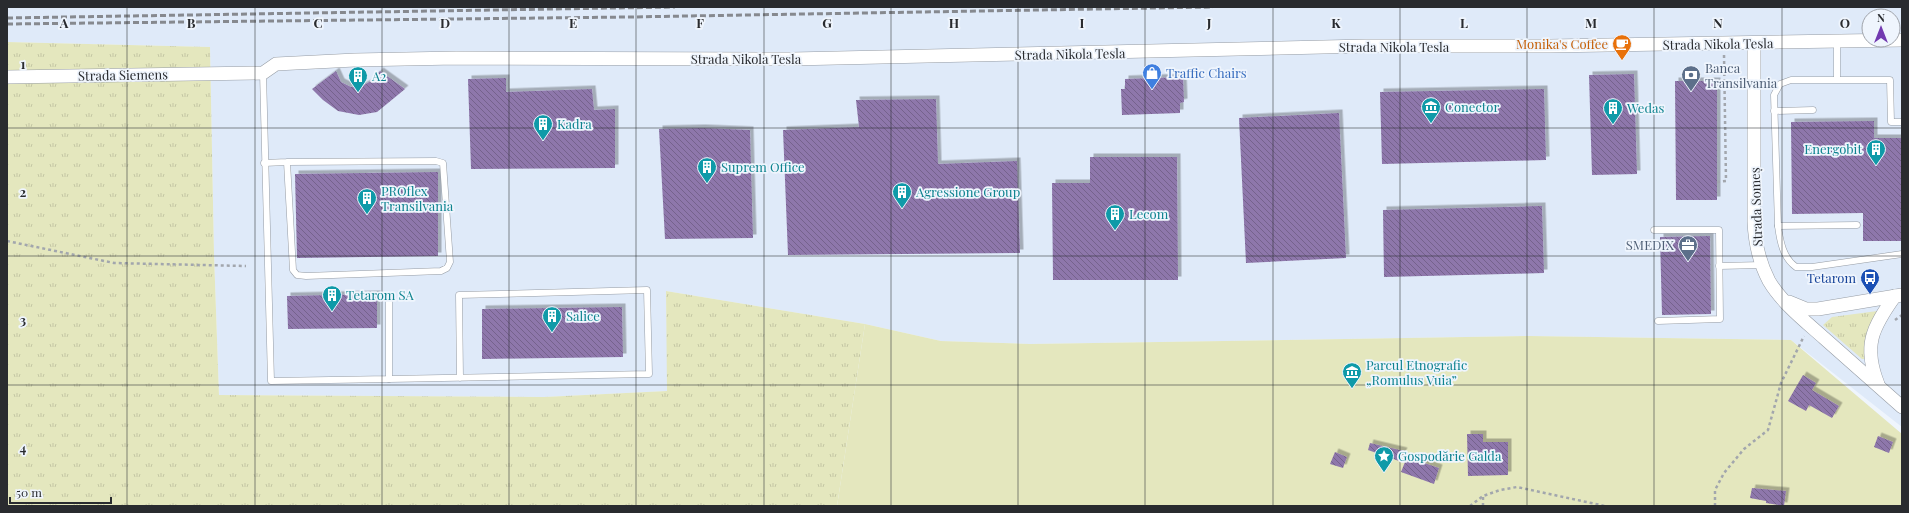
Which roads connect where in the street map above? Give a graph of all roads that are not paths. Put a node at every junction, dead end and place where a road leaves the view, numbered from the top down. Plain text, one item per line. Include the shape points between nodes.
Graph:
1 (1902, 40) edge
2 (1837, 42) junction
3 (1754, 43) junction
4 (240, 73) joint
5 (263, 73) junction
6 (7, 77) edge
7 (1838, 79) junction
8 (1813, 110) dead end
9 (1774, 111) junction
10 (1902, 122) edge
11 (287, 162) junction
12 (264, 163) junction
13 (1857, 225) dead end
14 (1778, 226) junction
15 (1654, 230) dead end
16 (1902, 254) edge
17 (1762, 265) junction
18 (1719, 266) junction
19 (1898, 296) edge
20 (1784, 299) junction
21 (389, 302) dead end
22 (1658, 321) dead end
23 (460, 378) junction
24 (389, 380) junction
25 (1878, 386) junction
26 (1902, 407) edge

1 - 2 street, Strada Nikola Tesla
2 - 3 street, Strada Nikola Tesla
2 - 7 lane
3 - 5 street, Strada Nikola Tesla via 1366,46 792,59 401,59 276,64
3 - 17 street, Strada Someș via 1754,222 1755,241
4 - 5 street, Strada Nikola Tesla
4 - 6 street, Strada Siemens
5 - 12 lane
7 - 9 lane via 1785,81 1776,89
7 - 10 lane via 1890,80 1891,122
8 - 9 lane
9 - 14 lane
11 - 11 lane via 442,163 450,262 447,268 441,271 306,276 297,274 293,270
11 - 12 lane
12 - 24 lane via 271,382
13 - 14 lane
14 - 16 lane via 1780,242 1788,260 1796,267
15 - 18 lane via 1719,230
17 - 18 lane
17 - 20 street, Strada Someș via 1769,281
18 - 22 lane via 1720,319
19 - 20 street via 1818,309 1806,309
19 - 25 street via 1880,317 1871,339 1870,359
20 - 25 street, Strada Someș
21 - 24 lane
23 - 23 lane via 649,374 647,290 459,295
23 - 24 lane
25 - 26 street, Strada Someș

